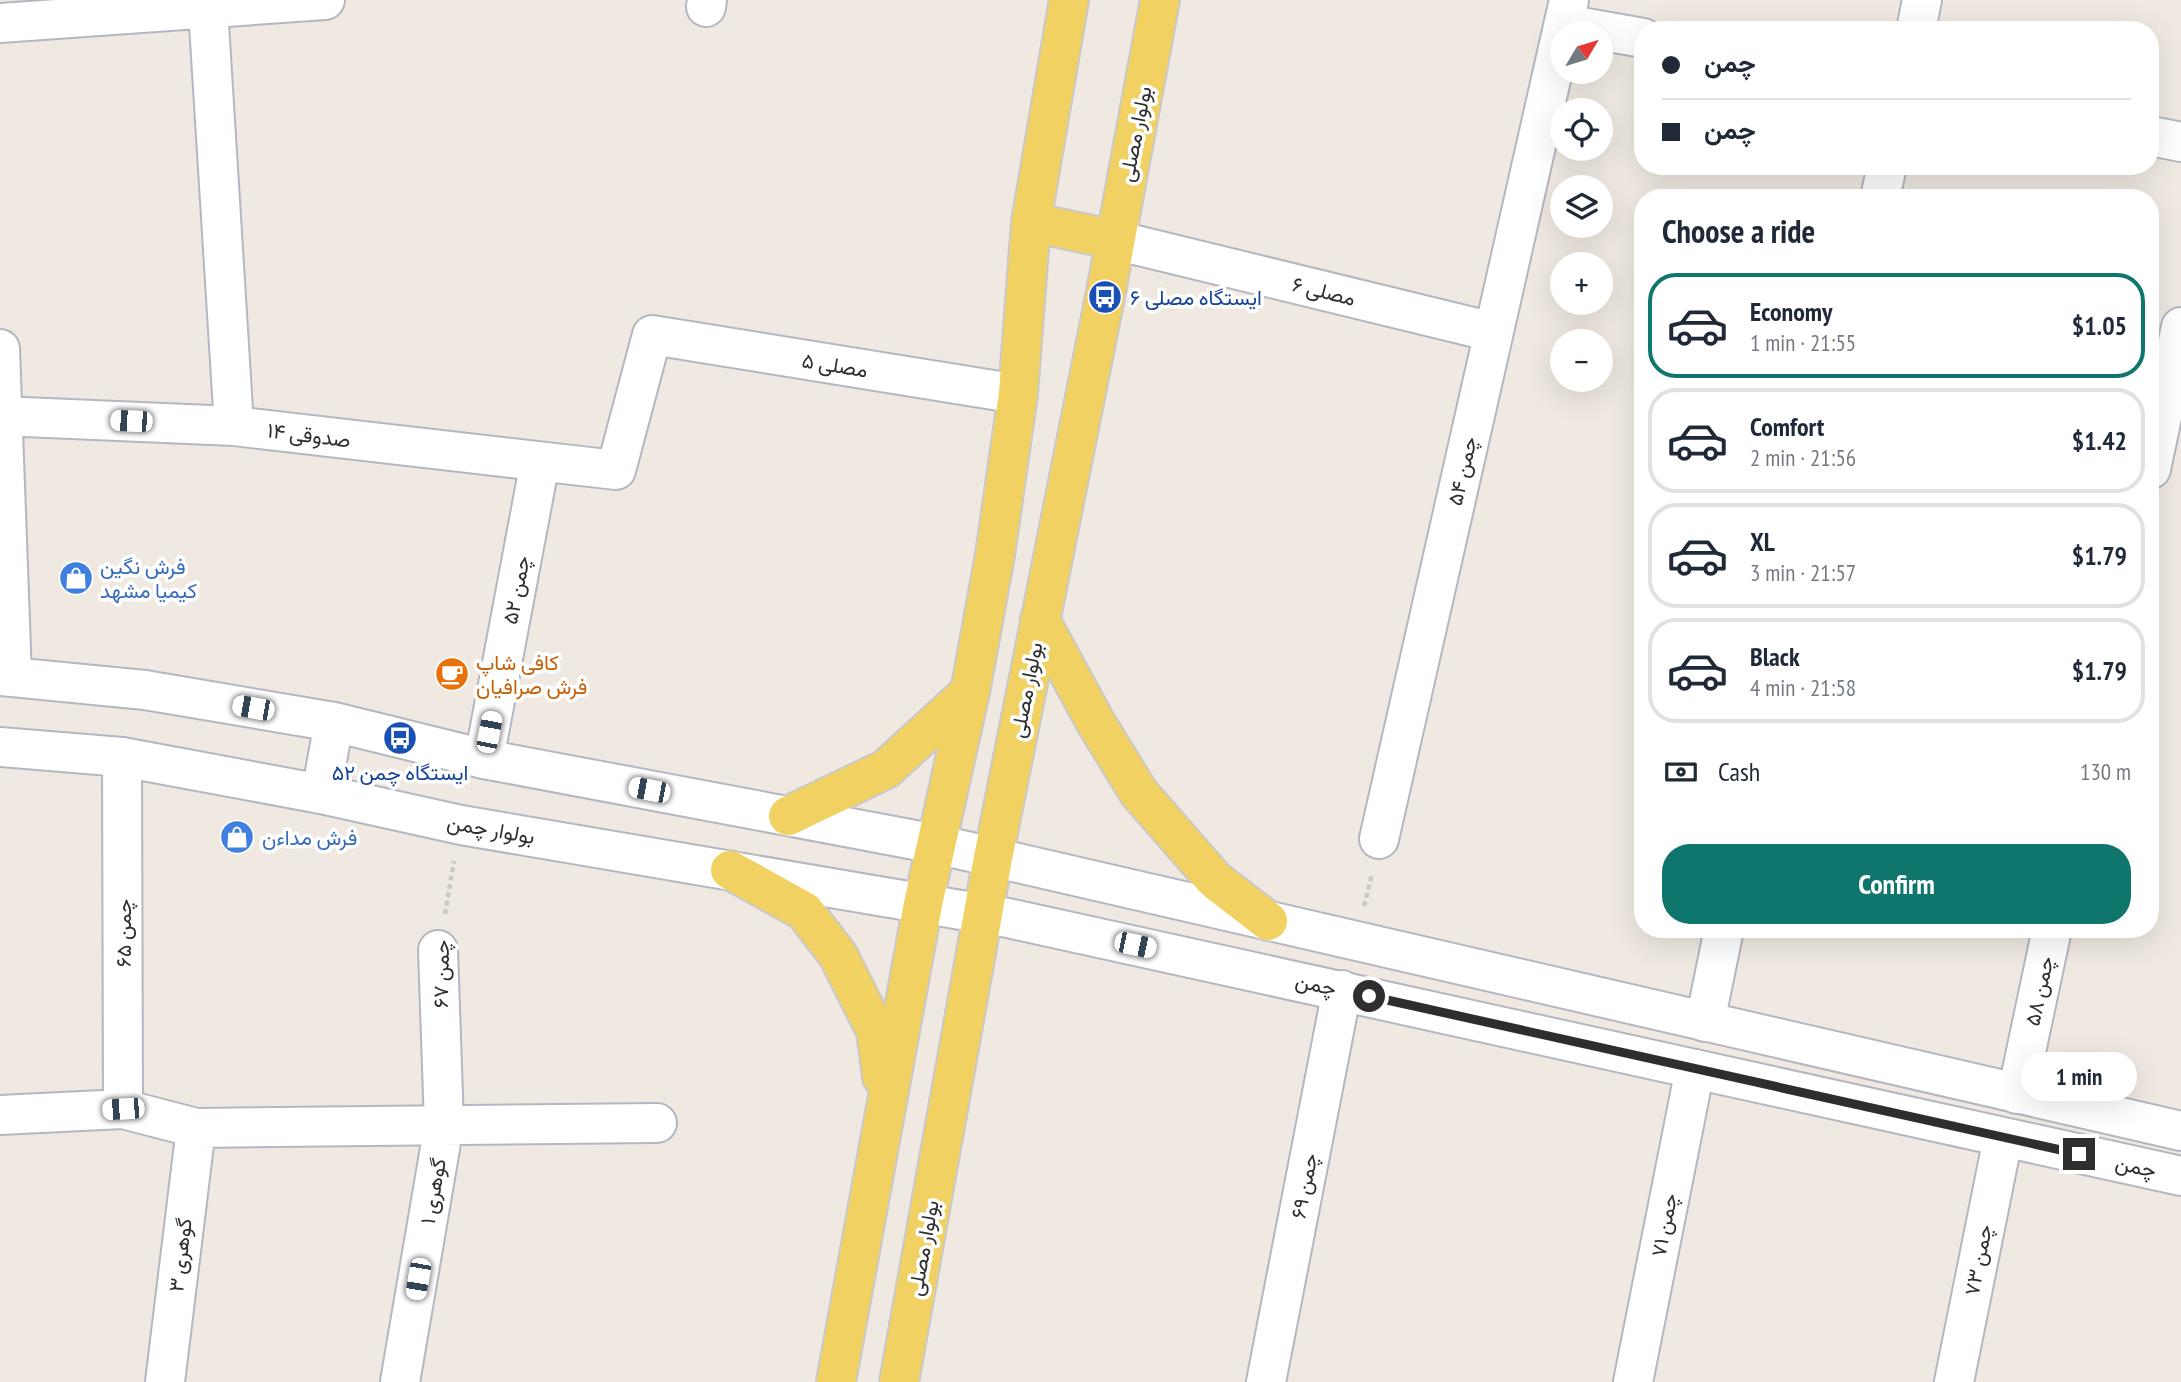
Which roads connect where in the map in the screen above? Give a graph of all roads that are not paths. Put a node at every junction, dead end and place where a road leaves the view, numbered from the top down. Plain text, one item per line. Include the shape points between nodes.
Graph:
1 (325, 0) edge
2 (1069, 0) edge
3 (1160, 0) edge
4 (1922, 0) edge
5 (208, 8) junction
6 (1567, 12) edge
7 (1918, 21) edge
8 (0, 23) edge
9 (1634, 35) edge
10 (2159, 138) edge
11 (2181, 142) edge
12 (1031, 222) junction
13 (1115, 240) junction
14 (2181, 327) edge
15 (1493, 332) junction
16 (0, 349) edge
17 (1018, 394) junction
18 (1, 416) edge
19 (234, 426) junction
20 (2159, 431) edge
21 (540, 462) junction
22 (616, 470) joint
23 (1040, 620) junction
24 (6, 676) edge
25 (970, 692) junction
26 (334, 722) junction
27 (0, 747) edge
28 (122, 757) junction
29 (484, 759) junction
30 (321, 794) junction
31 (788, 816) junction
32 (1379, 839) road end
33 (936, 844) junction
34 (993, 858) junction
35 (730, 870) junction
36 (923, 904) junction
37 (983, 914) junction
38 (1268, 921) junction
39 (1722, 938) edge
40 (2050, 938) edge
41 (438, 950) road end
42 (1342, 990) junction
43 (1705, 1022) junction
44 (1695, 1069) junction
45 (2017, 1094) junction
46 (886, 1106) junction
47 (123, 1109) junction
48 (0, 1115) edge
49 (657, 1123) dead end
50 (444, 1125) junction
51 (195, 1128) junction
52 (2181, 1131) edge
53 (2003, 1138) junction
54 (2181, 1176) edge
55 (905, 1379) edge
56 (165, 1382) edge
57 (400, 1382) edge
58 (836, 1382) edge
59 (1266, 1382) edge
60 (1633, 1382) edge
61 (1954, 1382) edge

1 - 5 street
2 - 12 main road
3 - 13 main road, بولوار مصلی
4 - 7 street
5 - 8 street
5 - 19 street
6 - 9 street
6 - 15 street, چمن ۵۴
10 - 11 street
12 - 13 main road
12 - 17 main road
13 - 15 street, مصلی ۶
13 - 23 main road, بولوار مصلی
14 - 20 street
15 - 32 street, چمن ۵۴
16 - 18 street
17 - 22 street, مصلی ۵ via 652,335
17 - 25 main road
18 - 19 street, صدوقی ۱۴
18 - 24 street
19 - 21 street, صدوقی ۱۴
21 - 22 street, صدوقی ۱۴
21 - 29 street, چمن ۵۲
23 - 34 main road, بولوار مصلی
23 - 38 main road via 1139,793 1216,880
24 - 26 street via 145,690
25 - 31 main road via 886,769
25 - 33 main road
26 - 29 street
26 - 30 street
27 - 28 street, بولوار چمن
28 - 30 street, بولوار چمن
28 - 47 street, چمن ۶۵
29 - 31 street
30 - 35 street, بولوار چمن via 461,825
31 - 33 street
33 - 34 street, چمن
33 - 36 main road
34 - 37 main road, بولوار مصلی
34 - 38 street, چمن
35 - 36 street, بولوار چمن
35 - 46 main road via 804,911 838,955 876,1031
36 - 37 street, بولوار چمن
36 - 46 main road
37 - 42 street, چمن
37 - 55 main road, بولوار مصلی
38 - 43 street, چمن
39 - 43 street, چمن ۷۱
40 - 45 street, چمن ۵۸
41 - 50 street, چمن ۶۷
42 - 44 street, چمن
42 - 59 street, چمن ۶۹
43 - 44 street, چمن ۷۱
43 - 45 street, چمن
44 - 53 street, چمن
44 - 60 street, چمن ۷۱
45 - 52 street, چمن
45 - 53 street, چمن ۵۸
46 - 58 main road
47 - 48 street
47 - 51 street
49 - 50 street
50 - 51 street
50 - 57 street, گوهری ۱
51 - 56 street, گوهری ۳
53 - 54 street, چمن
53 - 61 street, چمن ۷۳

